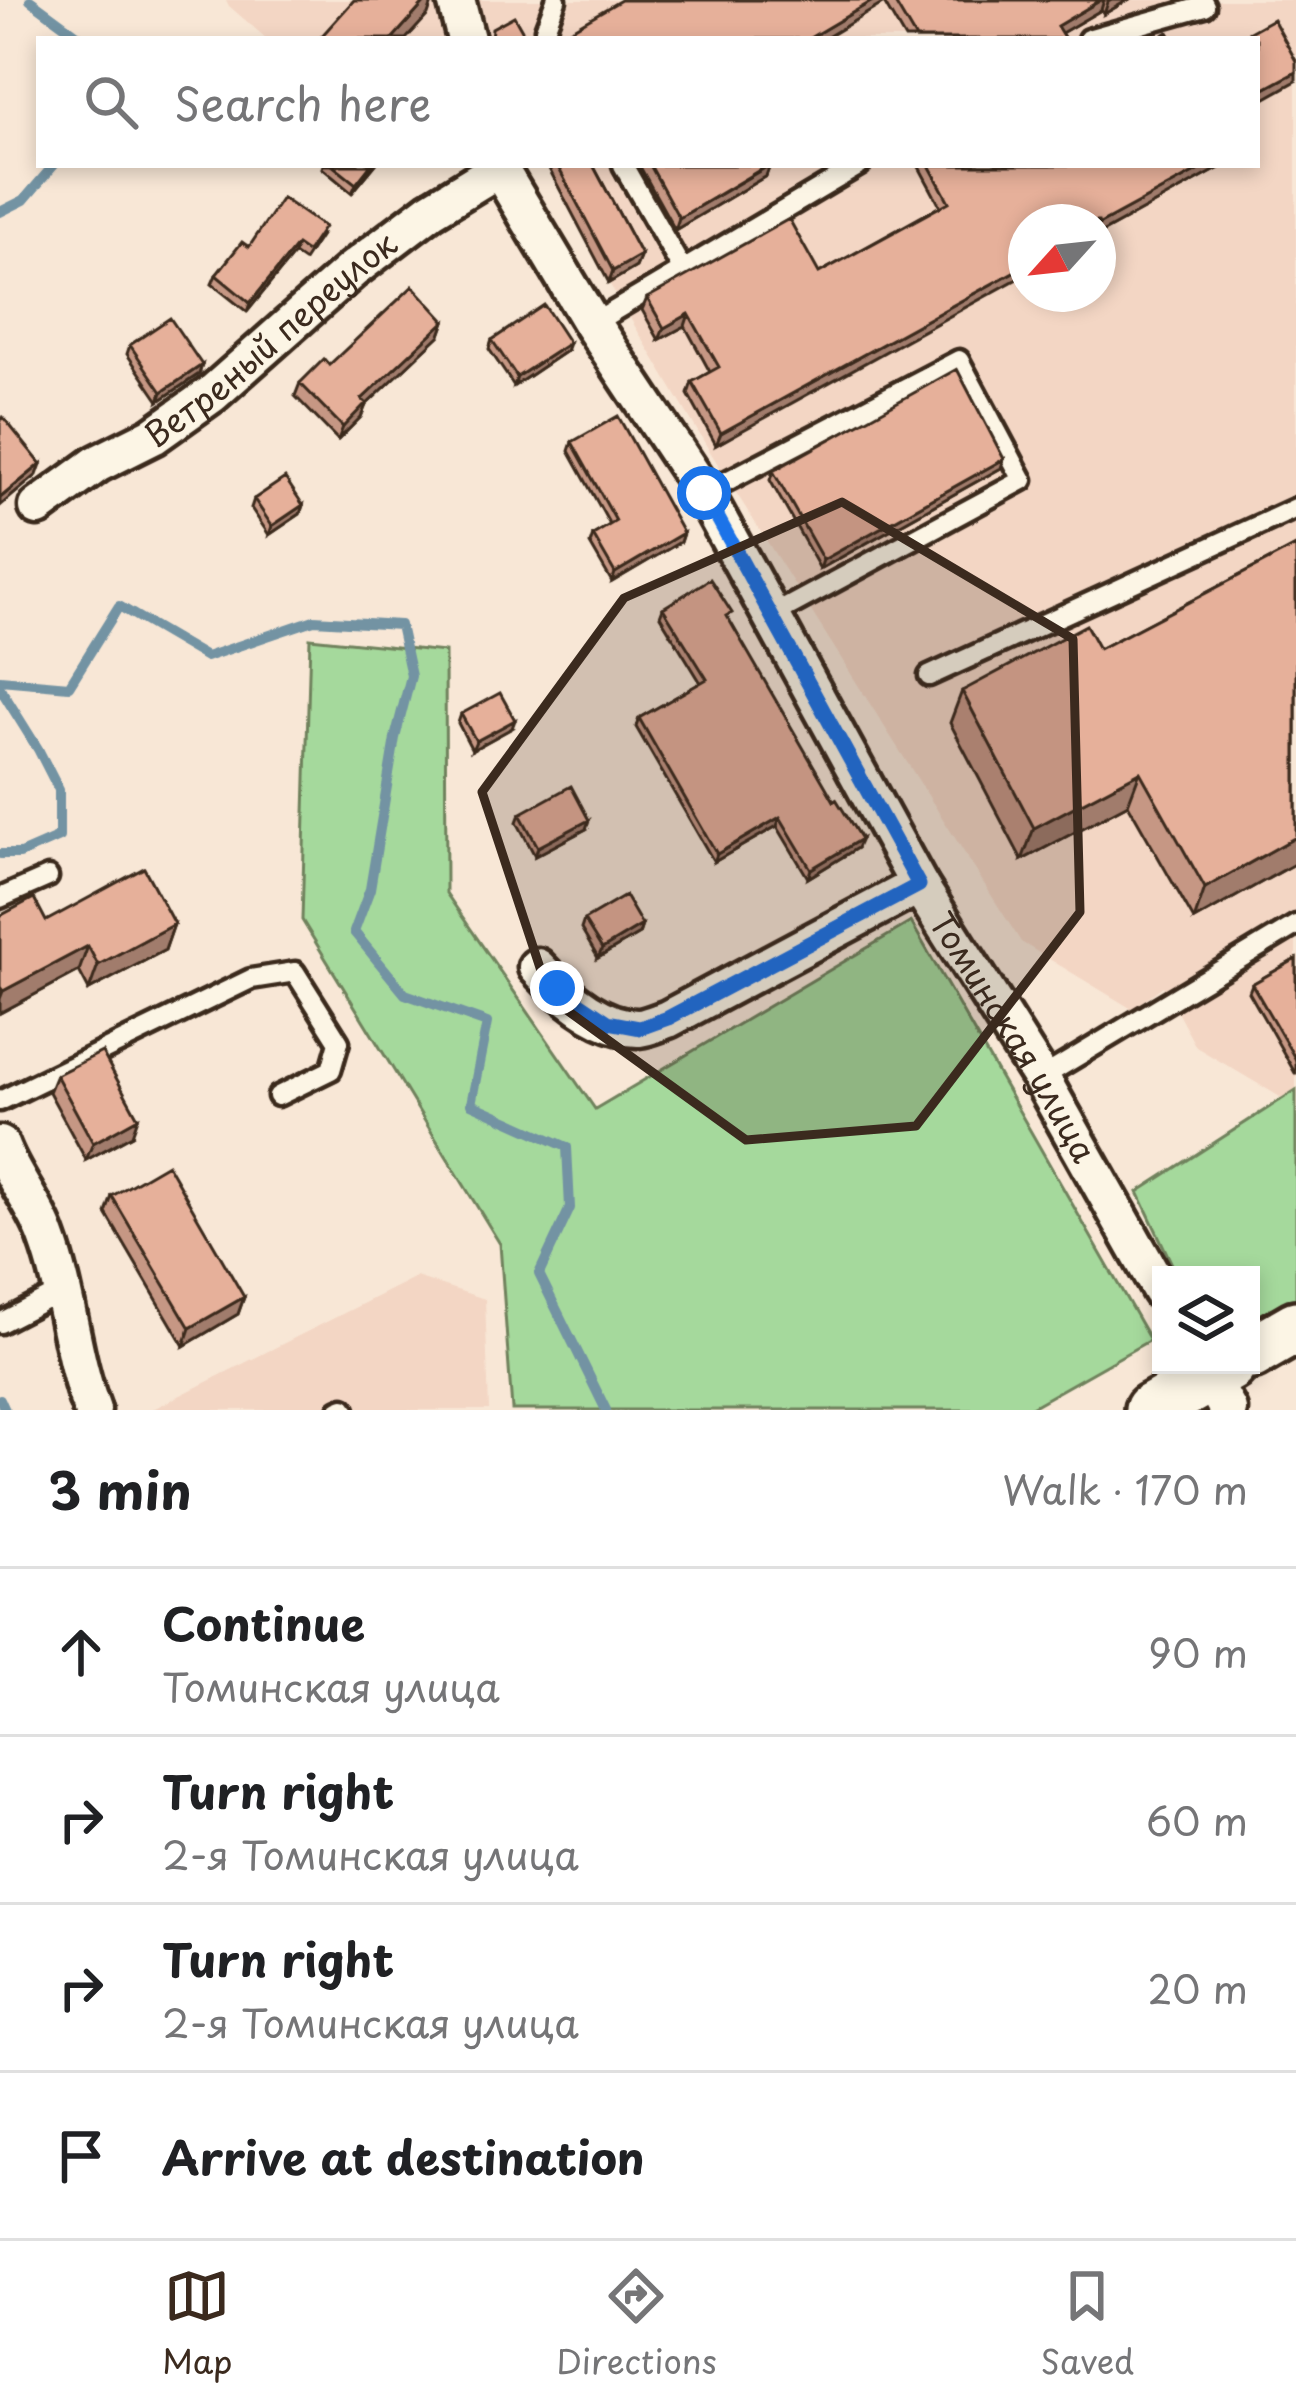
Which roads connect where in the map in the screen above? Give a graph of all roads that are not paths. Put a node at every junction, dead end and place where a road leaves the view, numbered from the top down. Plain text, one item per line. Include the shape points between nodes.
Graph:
1 (456, 0) edge
2 (556, 0) edge
3 (1202, 0) edge
4 (465, 36) edge
5 (549, 36) edge
6 (1099, 36) edge
7 (496, 168) edge
8 (499, 168) edge
9 (625, 168) edge
10 (855, 168) edge
11 (682, 269) junction
12 (592, 324) junction
13 (704, 493) junction
14 (38, 507) dead end
15 (1296, 508) edge
16 (771, 616) junction
17 (929, 676) dead end
18 (48, 877) dead end
19 (919, 885) junction
20 (0, 898) edge
21 (1296, 925) edge
22 (537, 967) dead end
23 (1041, 1078) junction
24 (278, 1096) dead end
25 (0, 1101) edge
26 (3, 1161) edge
27 (1152, 1275) edge
28 (64, 1290) junction
29 (0, 1322) edge
30 (1296, 1327) edge
31 (1260, 1350) edge
32 (1224, 1374) edge
33 (92, 1410) edge
34 (1151, 1410) edge

1 - 4 street
2 - 5 lane
3 - 6 lane via 1205,6
7 - 14 street, Ветреный переулок via 352,270 212,394
8 - 12 street, Томинская улица
9 - 11 lane
10 - 11 lane
11 - 12 lane
12 - 13 street, Томинская улица
13 - 16 street, Томинская улица
13 - 16 lane via 959,360 1024,480
15 - 17 lane
16 - 19 street, Томинская улица
18 - 20 lane
19 - 22 street via 640,1028 608,1022
19 - 23 street, Томинская улица
21 - 23 lane
23 - 27 street, Томинская улица
24 - 25 lane via 331,1070 339,1042 295,972 251,980
26 - 28 street via 46,1232
28 - 29 lane
28 - 33 street
30 - 31 main road
32 - 34 main road

